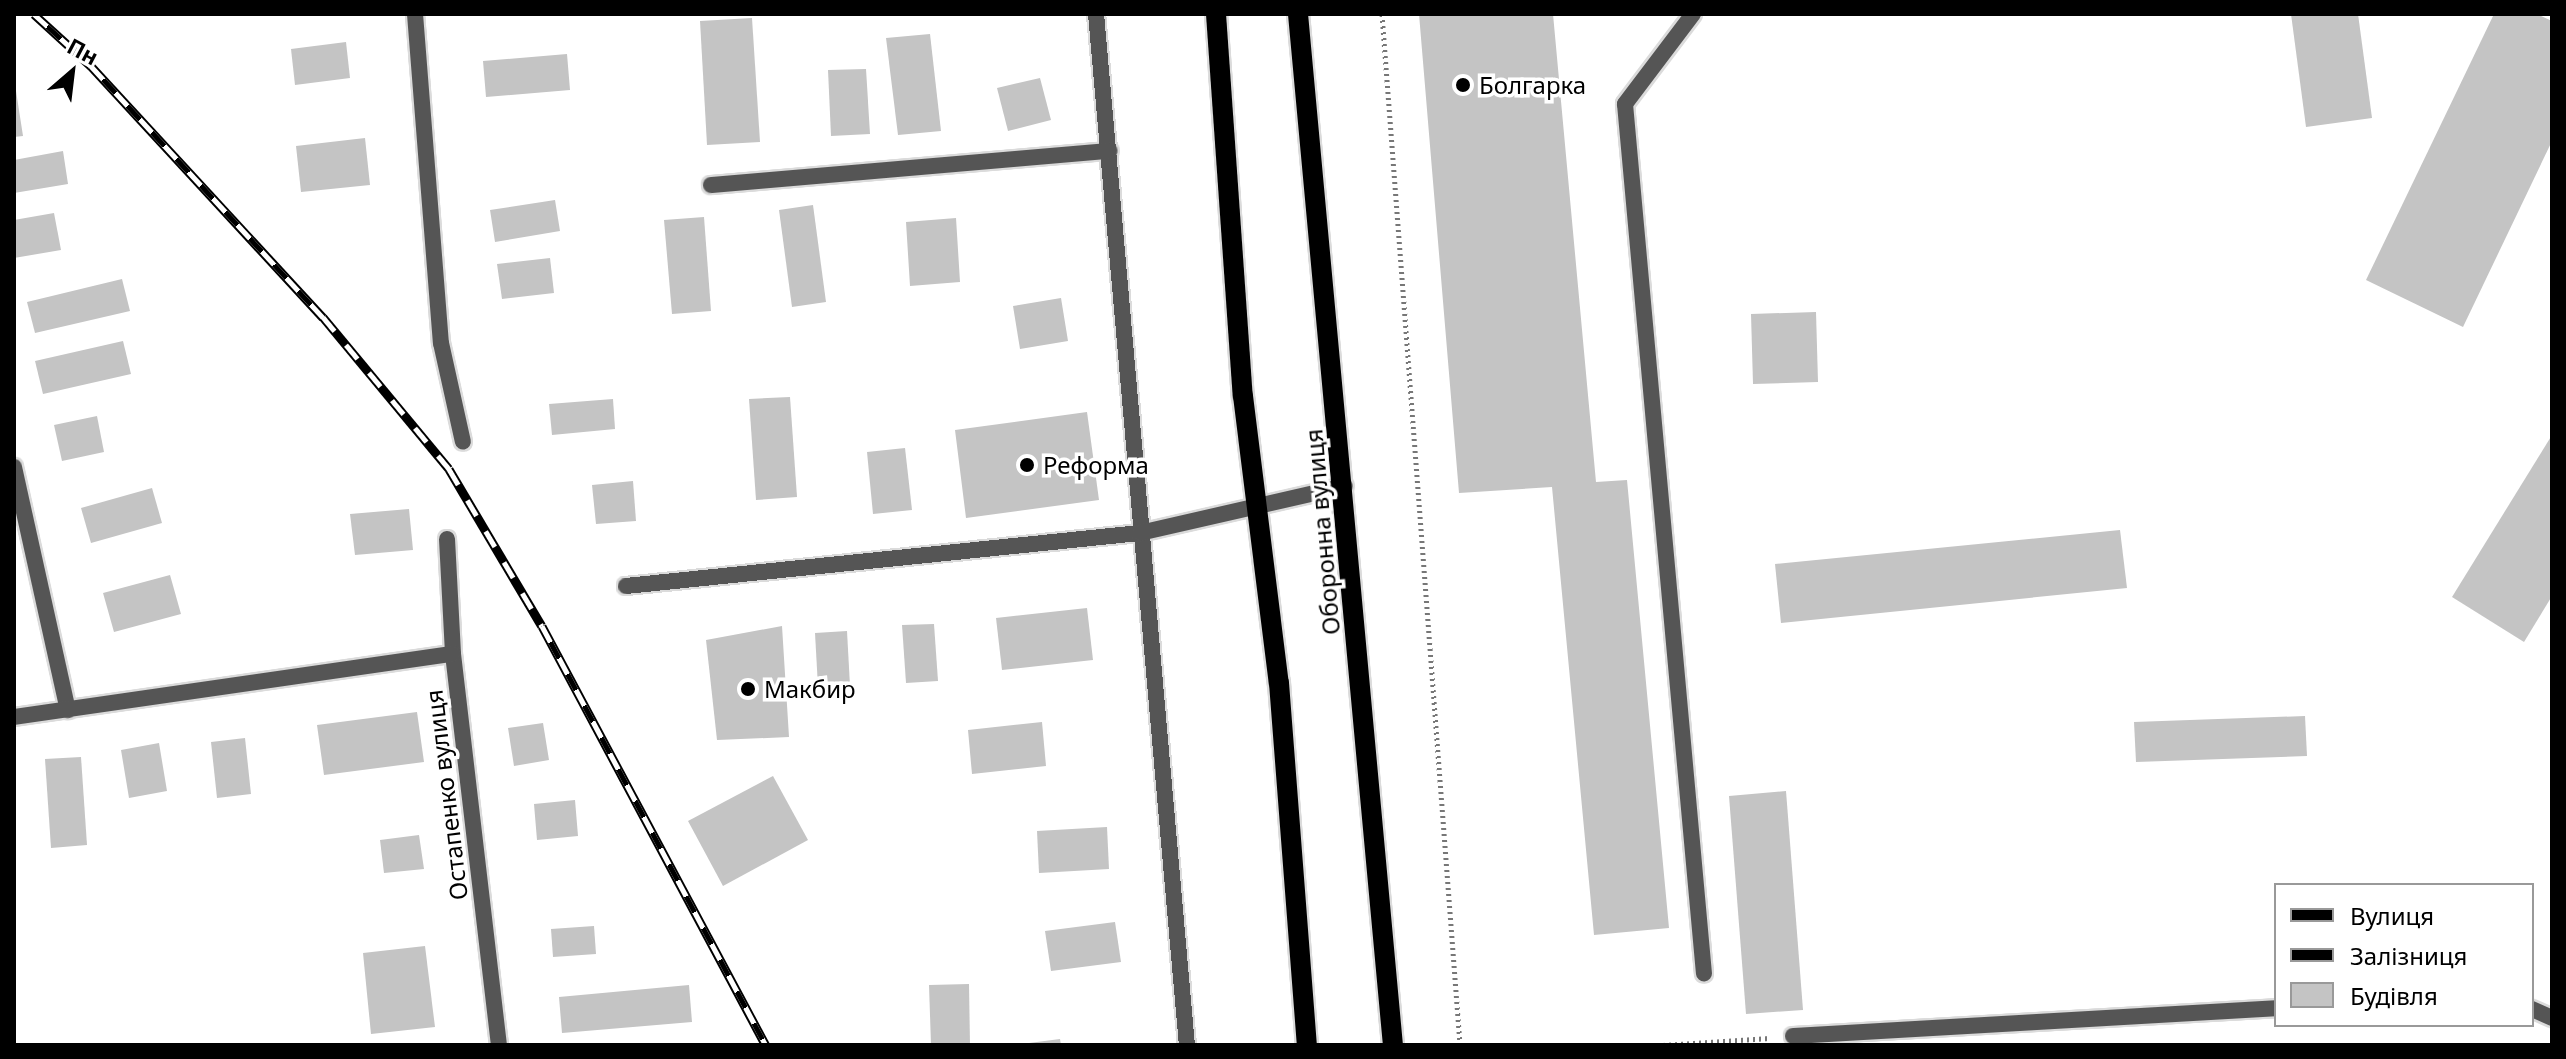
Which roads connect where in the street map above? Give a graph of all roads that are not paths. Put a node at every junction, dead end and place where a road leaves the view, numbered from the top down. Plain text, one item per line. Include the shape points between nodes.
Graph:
1 (415, 14) edge
2 (1096, 14) edge
3 (1216, 14) edge
4 (1298, 14) edge
5 (1693, 14) edge
6 (1110, 151) junction
7 (711, 185) dead end
8 (463, 442) dead end
9 (14, 467) edge
10 (1345, 486) junction
11 (1261, 506) junction
12 (1140, 533) junction
13 (447, 539) dead end
14 (626, 586) dead end
15 (453, 654) junction
16 (68, 710) junction
17 (14, 717) edge
18 (1704, 973) dead end
19 (2274, 1008) edge
20 (1793, 1036) road end
21 (499, 1045) edge
22 (1187, 1045) edge
23 (1307, 1045) edge
24 (1393, 1045) edge

1 - 8 street via 441,343
2 - 6 street
3 - 11 main road via 1243,396
4 - 10 main road, Оборонна вулиця
5 - 18 street via 1625,104
6 - 7 street
6 - 12 street
9 - 16 street
10 - 11 street
10 - 24 main road, Оборонна вулиця
11 - 12 street
11 - 23 main road
12 - 14 street
12 - 22 street
13 - 15 street, Остапенко вулиця
15 - 16 street
15 - 21 street, Остапенко вулиця
16 - 17 street
19 - 20 street

